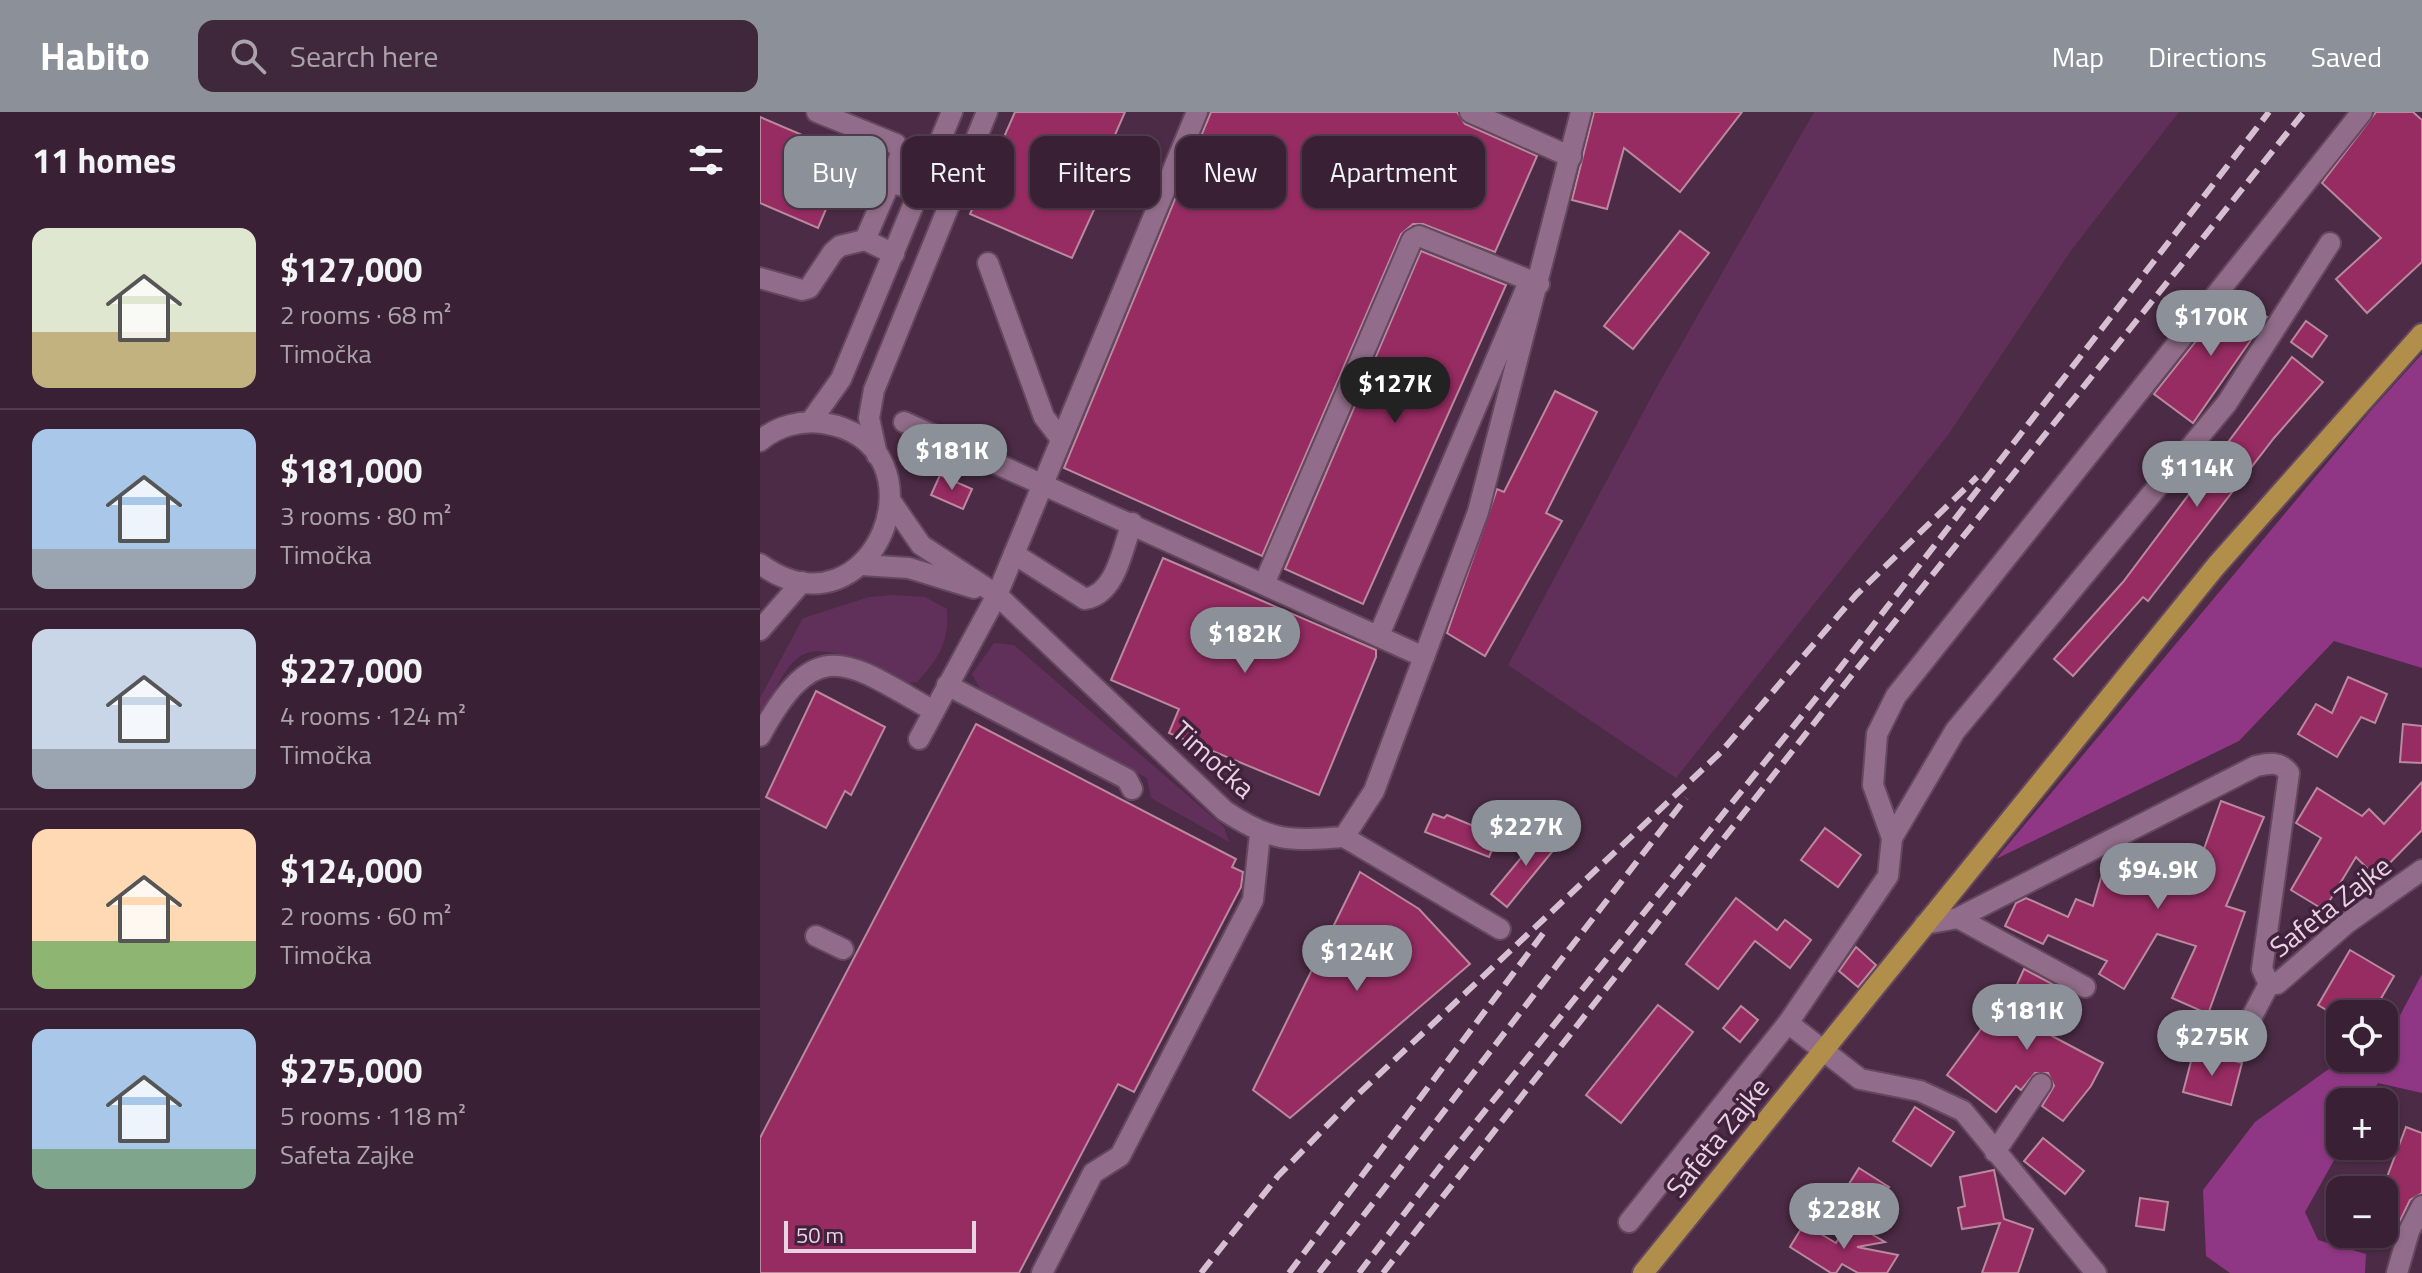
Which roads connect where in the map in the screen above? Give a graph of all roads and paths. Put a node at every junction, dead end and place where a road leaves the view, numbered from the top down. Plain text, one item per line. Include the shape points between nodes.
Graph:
1 (817, 112) edge
2 (952, 112) edge
3 (987, 112) edge
4 (1197, 112) edge
5 (1470, 112) edge
6 (1581, 112) edge
7 (2362, 112) edge
8 (942, 136) edge
9 (1571, 157) junction
10 (890, 182) junction
11 (902, 186) edge
12 (912, 208) edge
13 (865, 240) junction
14 (2330, 243) dead end
15 (894, 254) junction
16 (988, 263) dead end
17 (760, 278) edge
18 (1534, 282) junction
19 (2420, 336) edge
20 (811, 421) junction
21 (904, 422) dead end
22 (1061, 439) junction
23 (760, 441) edge
24 (877, 455) junction
25 (1044, 482) junction
26 (892, 503) junction
27 (1132, 523) junction
28 (1014, 554) junction
29 (760, 564) edge
30 (862, 565) junction
31 (802, 582) junction
32 (1264, 584) junction
33 (997, 595) junction
34 (760, 630) edge
35 (1379, 635) junction
36 (1424, 657) junction
37 (947, 685) junction
38 (932, 715) junction
39 (760, 736) edge
40 (919, 739) dead end
41 (760, 752) edge
42 (1132, 789) dead end
43 (1260, 834) junction
44 (1344, 837) junction
45 (1892, 838) junction
46 (2422, 870) edge
47 (1958, 918) junction
48 (1925, 924) junction
49 (1500, 929) dead end
50 (816, 936) dead end
51 (843, 949) dead end
52 (2269, 984) junction
53 (2085, 987) dead end
54 (1788, 1023) junction
55 (2238, 1043) dead end
56 (1823, 1052) junction
57 (2041, 1084) dead end
58 (1995, 1152) junction
59 (2422, 1206) edge
60 (1629, 1222) dead end
61 (1042, 1273) edge
62 (1643, 1273) edge
63 (2096, 1273) edge
64 (2397, 1273) edge

1 - 10 street via 896,144 901,153
2 - 8 street
3 - 24 street via 874,390 869,418
4 - 22 street
5 - 9 street
6 - 9 street
7 - 45 street via 1896,696 1877,734 1873,785
9 - 18 street
10 - 11 street
10 - 13 street
12 - 15 street
13 - 15 street
13 - 17 street via 840,246 809,288
14 - 45 street via 2227,403 1955,731
15 - 20 street via 841,379
16 - 22 street via 1044,417
18 - 32 street via 1419,236 1412,240
18 - 35 street
18 - 36 street via 1478,512
19 - 48 main road, Safeta Zajke via 2216,566
20 - 23 street via 786,426
20 - 24 street via 836,425
21 - 25 street
22 - 25 street
24 - 26 street
25 - 27 street
25 - 28 street
26 - 30 street via 878,547
26 - 33 street, Timočka via 921,545
27 - 28 street via 1107,590 1096,598 1085,599
27 - 32 street
28 - 33 street
29 - 31 street
30 - 31 street via 824,582
30 - 33 street, Timočka via 909,568
31 - 34 street
32 - 35 street
33 - 37 street
33 - 43 street, Timočka via 1225,811
35 - 36 street
36 - 44 street via 1374,791
37 - 38 street
37 - 42 street via 1127,779
38 - 39 street via 848,666 827,664 791,687
38 - 40 street
38 - 41 street via 838,677 813,683
43 - 44 street, Timočka via 1298,841
43 - 61 street via 1253,900 1120,1156 1093,1173
44 - 49 street
45 - 54 street via 1888,876
46 - 52 street, Safeta Zajke via 2347,923 2277,984
47 - 48 street, Safeta Zajke
47 - 52 street, Safeta Zajke via 2256,766 2273,763 2289,773 2262,969
47 - 53 street
48 - 56 main road, Safeta Zajke
50 - 51 street
52 - 55 street
54 - 56 street
54 - 60 street
56 - 58 street via 1860,1079 1920,1091 1963,1111
56 - 62 main road, Safeta Zajke
57 - 58 street
58 - 63 street
59 - 64 street

